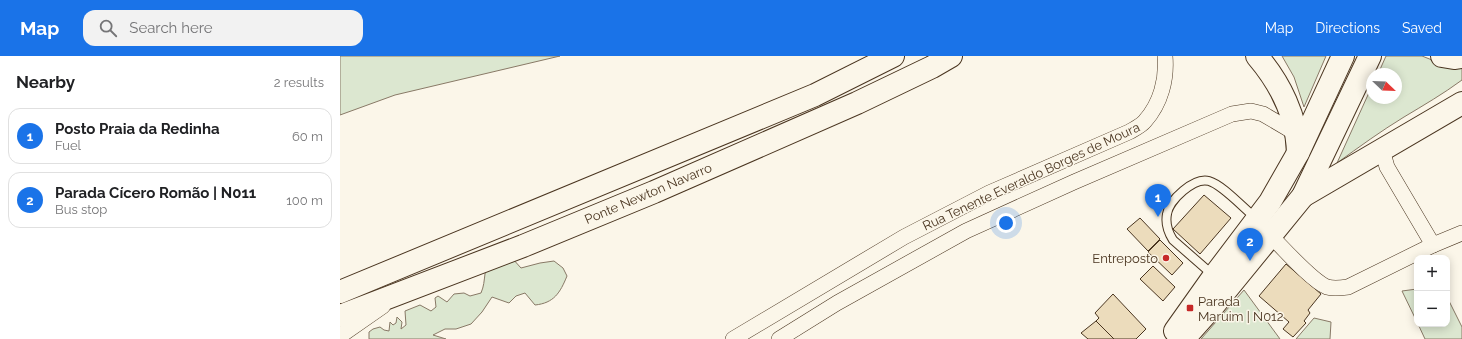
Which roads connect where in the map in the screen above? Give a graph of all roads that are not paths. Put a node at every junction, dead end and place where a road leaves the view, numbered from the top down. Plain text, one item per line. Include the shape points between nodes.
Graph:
1 (893, 56) edge
2 (951, 56) edge
3 (1165, 56) edge
4 (1257, 56) edge
5 (1343, 56) edge
6 (1370, 56) edge
7 (1442, 56) edge
8 (1462, 57) edge
9 (1462, 103) edge
10 (1297, 144) junction
11 (1380, 151) junction
12 (1305, 191) junction
13 (515, 219) junction
14 (1264, 227) junction
15 (1462, 233) edge
16 (1433, 245) junction
17 (523, 246) junction
18 (1214, 276) junction
19 (406, 290) junction
20 (340, 292) edge
21 (340, 316) edge
22 (340, 336) edge
23 (733, 339) edge
24 (779, 339) edge
25 (1170, 339) edge
26 (1181, 339) edge

1 - 13 main road, Ponte Newton Navarro via 815,96
2 - 17 main road, Ponte Newton Navarro via 857,102 654,192
3 - 23 street, Rua Tenente Everaldo Borges de Moura via 1162,91 1155,108 1144,122 1129,132 989,193 904,237
4 - 10 main road via 1284,97
5 - 10 main road
6 - 12 main road
7 - 8 main road
9 - 11 main road
10 - 14 main road via 1270,202
10 - 24 street, Rua Tenente Everaldo Borges de Moura via 1263,114 1250,111 1232,114 966,231 837,303
11 - 12 main road
11 - 16 street via 1386,167
12 - 14 main road
13 - 17 main road
13 - 20 main road, Ponte Newton Navarro
14 - 16 street via 1317,281 1335,288 1348,286
14 - 18 main road
14 - 18 lane via 1218,184 1208,181 1198,181 1190,185 1172,202 1167,213 1166,224 1169,234
14 - 26 main road via 1214,305
15 - 16 street
17 - 19 main road, Ponte Newton Navarro
18 - 25 main road
19 - 21 main road, Ponte Newton Navarro
19 - 22 street

